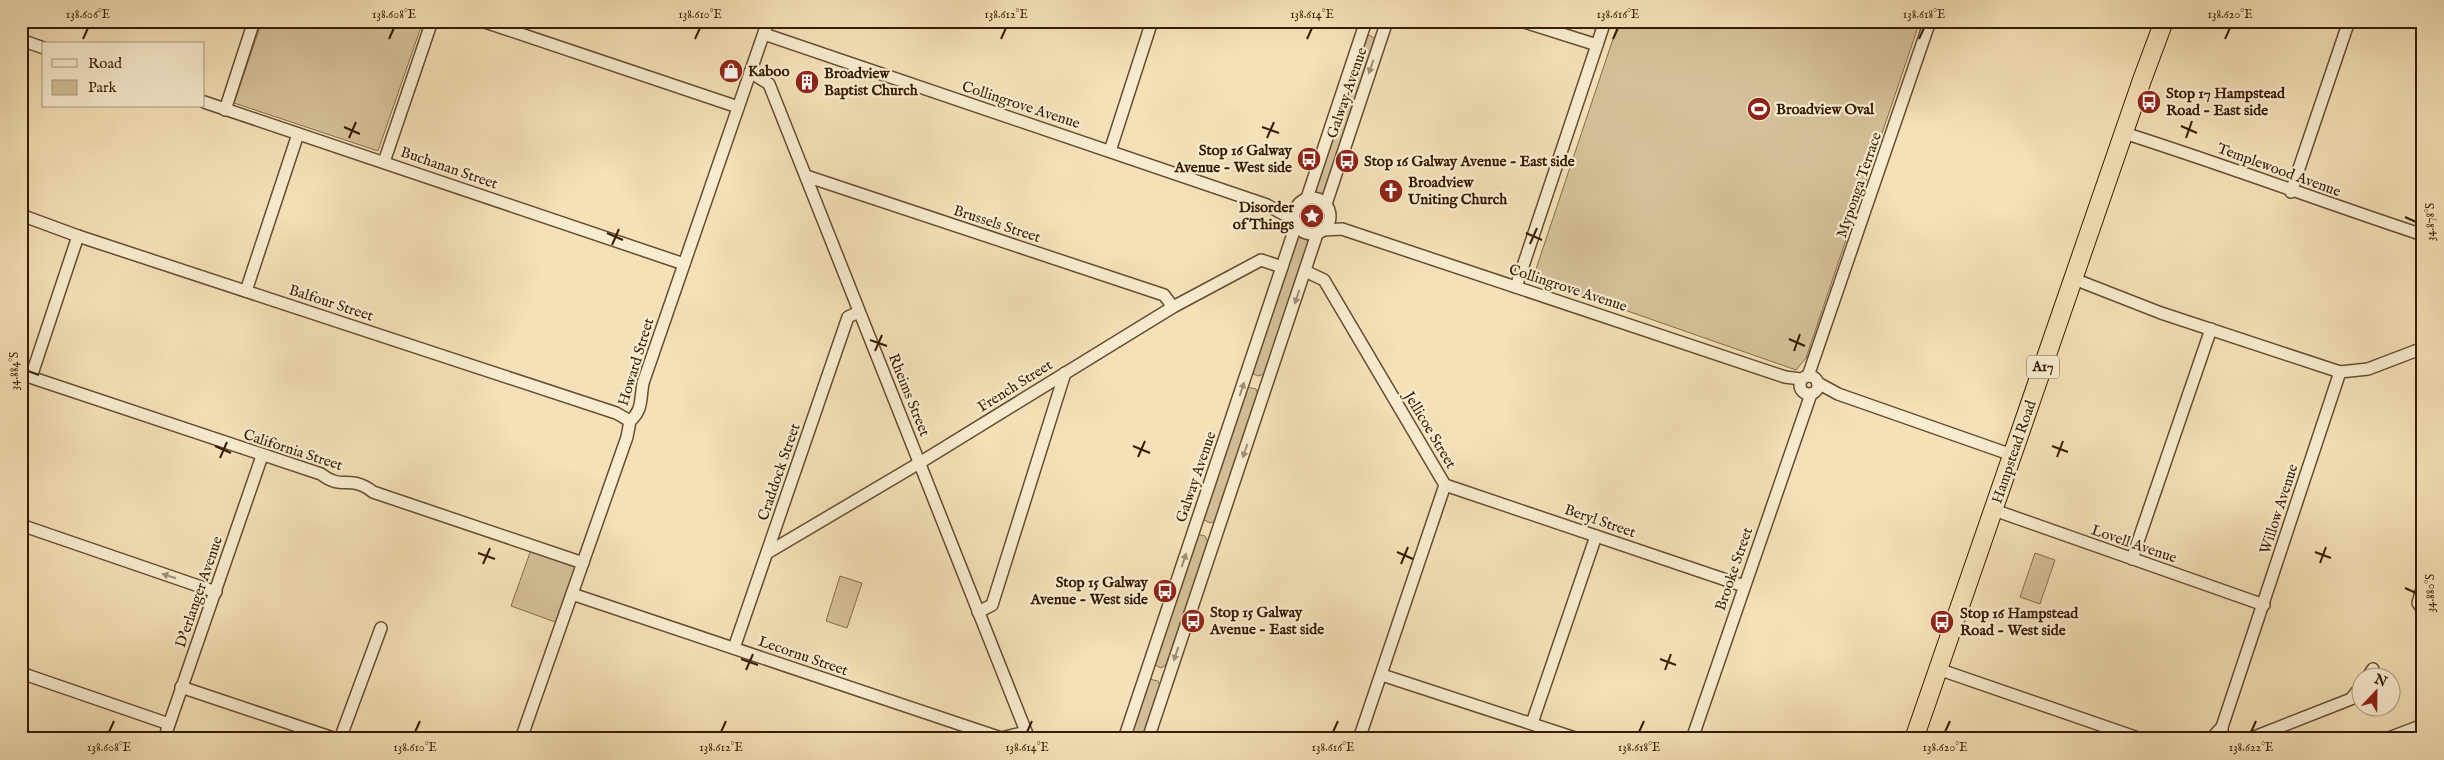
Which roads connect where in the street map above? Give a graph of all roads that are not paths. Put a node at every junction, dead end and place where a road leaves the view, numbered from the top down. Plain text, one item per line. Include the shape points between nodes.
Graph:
1 (254, 21) edge
2 (432, 21) edge
3 (482, 21) edge
4 (768, 21) edge
5 (1152, 21) edge
6 (1521, 21) edge
7 (1591, 21) edge
8 (1930, 21) edge
9 (2154, 21) edge
10 (2164, 21) edge
11 (2349, 21) edge
12 (1362, 22) edge
13 (1604, 23) edge
14 (1385, 26) edge
15 (764, 34) junction
16 (21, 40) edge
17 (1597, 45) junction
18 (42, 47) edge
19 (750, 72) junction
20 (2142, 80) junction
21 (205, 102) edge
22 (738, 107) junction
23 (225, 110) junction
24 (2124, 133) junction
25 (298, 134) junction
26 (1110, 151) junction
27 (384, 162) junction
28 (806, 176) junction
29 (2291, 192) junction
30 (1307, 198) junction
31 (1326, 204) junction
32 (21, 215) edge
33 (1295, 218) junction
34 (1330, 218) junction
35 (1342, 229) junction
36 (1320, 232) junction
37 (2423, 235) edge
38 (78, 236) junction
39 (684, 264) junction
40 (1282, 267) junction
41 (1305, 271) junction
42 (2074, 279) junction
43 (1516, 286) junction
44 (246, 291) junction
45 (1173, 307) junction
46 (859, 312) junction
47 (2211, 329) junction
48 (2423, 348) edge
49 (2340, 372) junction
50 (1065, 373) junction
51 (26, 376) edge
52 (1809, 385) junction
53 (630, 421) junction
54 (2012, 455) junction
55 (262, 456) junction
56 (920, 462) junction
57 (1445, 485) junction
58 (1994, 510) junction
59 (21, 525) edge
60 (1596, 536) junction
61 (767, 553) junction
62 (2132, 559) junction
63 (583, 562) junction
64 (2423, 585) edge
65 (1744, 586) junction
66 (216, 592) junction
67 (572, 594) junction
68 (2264, 605) junction
69 (2423, 610) edge
70 (978, 612) junction
71 (381, 628) dead end
72 (734, 648) junction
73 (1938, 669) junction
74 (21, 673) edge
75 (1382, 674) junction
76 (181, 687) junction
77 (2352, 698) edge
78 (1922, 714) junction
79 (1532, 723) junction
80 (169, 724) junction
81 (2423, 725) edge
82 (2222, 733) edge
83 (2412, 734) edge
84 (1028, 736) edge
85 (164, 739) edge
86 (336, 739) edge
87 (340, 739) edge
88 (521, 739) edge
89 (1124, 739) edge
90 (1148, 739) edge
91 (1359, 739) edge
92 (1578, 739) edge
93 (1692, 739) edge
94 (1914, 739) edge
95 (1925, 739) edge
96 (2141, 739) edge
97 (2210, 739) edge
98 (2249, 739) edge
99 (2386, 739) edge

1 - 23 street
2 - 27 street
3 - 22 street
4 - 15 street, Howard Street
5 - 26 street
6 - 17 street
7 - 13 street
8 - 52 street, Myponga Terrace
9 - 20 highway, Hampstead Road / A17
10 - 20 highway, Hampstead Road / A17
11 - 29 street
12 - 14 street
12 - 30 street, Galway Avenue
13 - 17 street
14 -> 31 street, Galway Avenue
15 - 19 street, Howard Street
15 - 26 street, Collingrove Avenue
16 - 18 street
17 - 43 street
19 - 22 street, Howard Street
19 - 28 street, Rheims Street via 769,84
20 - 24 highway, Hampstead Road / A17
21 - 23 street, Buchanan Street
22 - 39 street, Howard Street
23 - 25 street, Buchanan Street
24 - 29 street, Templewood Avenue via 2209,160
24 - 42 highway, Hampstead Road / A17
25 - 27 street, Buchanan Street
25 - 44 street
26 - 33 street, Collingrove Avenue via 1267,205
27 - 39 street, Buchanan Street
28 - 45 street, Brussels Street via 1164,295
28 - 46 street, Rheims Street
29 - 37 street, Templewood Avenue
30 - 31 street via 1319,199
30 - 33 street via 1298,204
31 - 34 street
32 - 38 street, Balfour Street
33 - 36 street via 1303,232
33 - 40 street, Galway Avenue
34 - 35 street, Collingrove Avenue
34 - 36 street
35 - 36 street, Collingrove Avenue
35 - 43 street, Collingrove Avenue
36 - 41 street
38 - 44 street, Balfour Street
38 - 51 street
39 - 53 street, Howard Street via 643,383 641,406
40 - 45 street, French Street via 1261,260
89 -> 40 street, Galway Avenue
41 - 57 street, Jellicoe Street via 1324,280
41 -> 90 street
42 - 47 street
42 - 54 highway, Hampstead Road / A17
43 - 52 street, Collingrove Avenue
44 - 53 street, Balfour Street via 616,413
45 - 50 street, French Street
46 - 56 street, Rheims Street
46 - 61 street, Craddock Street via 848,316
47 - 49 street
47 - 62 street
48 - 49 street via 2368,369
49 - 68 street, Willow Avenue
50 - 56 street, French Street
50 - 70 street via 992,605
51 - 55 street, California Street
52 - 54 street, Collingrove Avenue
52 - 65 street, Brooke Street via 1805,408
53 - 63 street, Howard Street via 628,437
54 - 58 highway, Hampstead Road / A17
55 - 63 street, California Street via 321,474 330,481 363,484 373,492
55 - 66 street, D'erlanger Avenue
56 - 61 street, French Street
56 - 70 street, Rheims Street
57 - 60 street, Beryl Street
57 - 75 street, Jellicoe Street
58 - 62 street, Lovell Avenue
58 - 73 highway, Hampstead Road / A17
66 -> 59 street
60 - 65 street, Beryl Street
60 - 79 street
61 - 72 street, Craddock Street
62 - 68 street, Lovell Avenue
63 - 67 street, Howard Street
64 - 69 street via 2418,603
65 - 93 street, Brooke Street
66 - 76 street, D'erlanger Avenue
67 - 72 street, Lecornu Street
67 - 88 street, Howard Street
68 - 82 street, Willow Avenue
70 - 84 street, Rheims Street
71 - 87 street
72 - 84 street, Lecornu Street via 1001,738
73 - 78 highway, Hampstead Road / A17
73 - 96 street
74 - 80 street
75 - 79 street
75 - 91 street, Jellicoe Street
76 - 80 street, D'erlanger Avenue
76 - 86 street
77 - 98 street
78 - 94 highway, Hampstead Road / A17
78 - 95 highway, A17
79 - 92 street
80 - 85 street, D'erlanger Avenue
81 - 83 street
82 - 97 street
83 - 99 street

